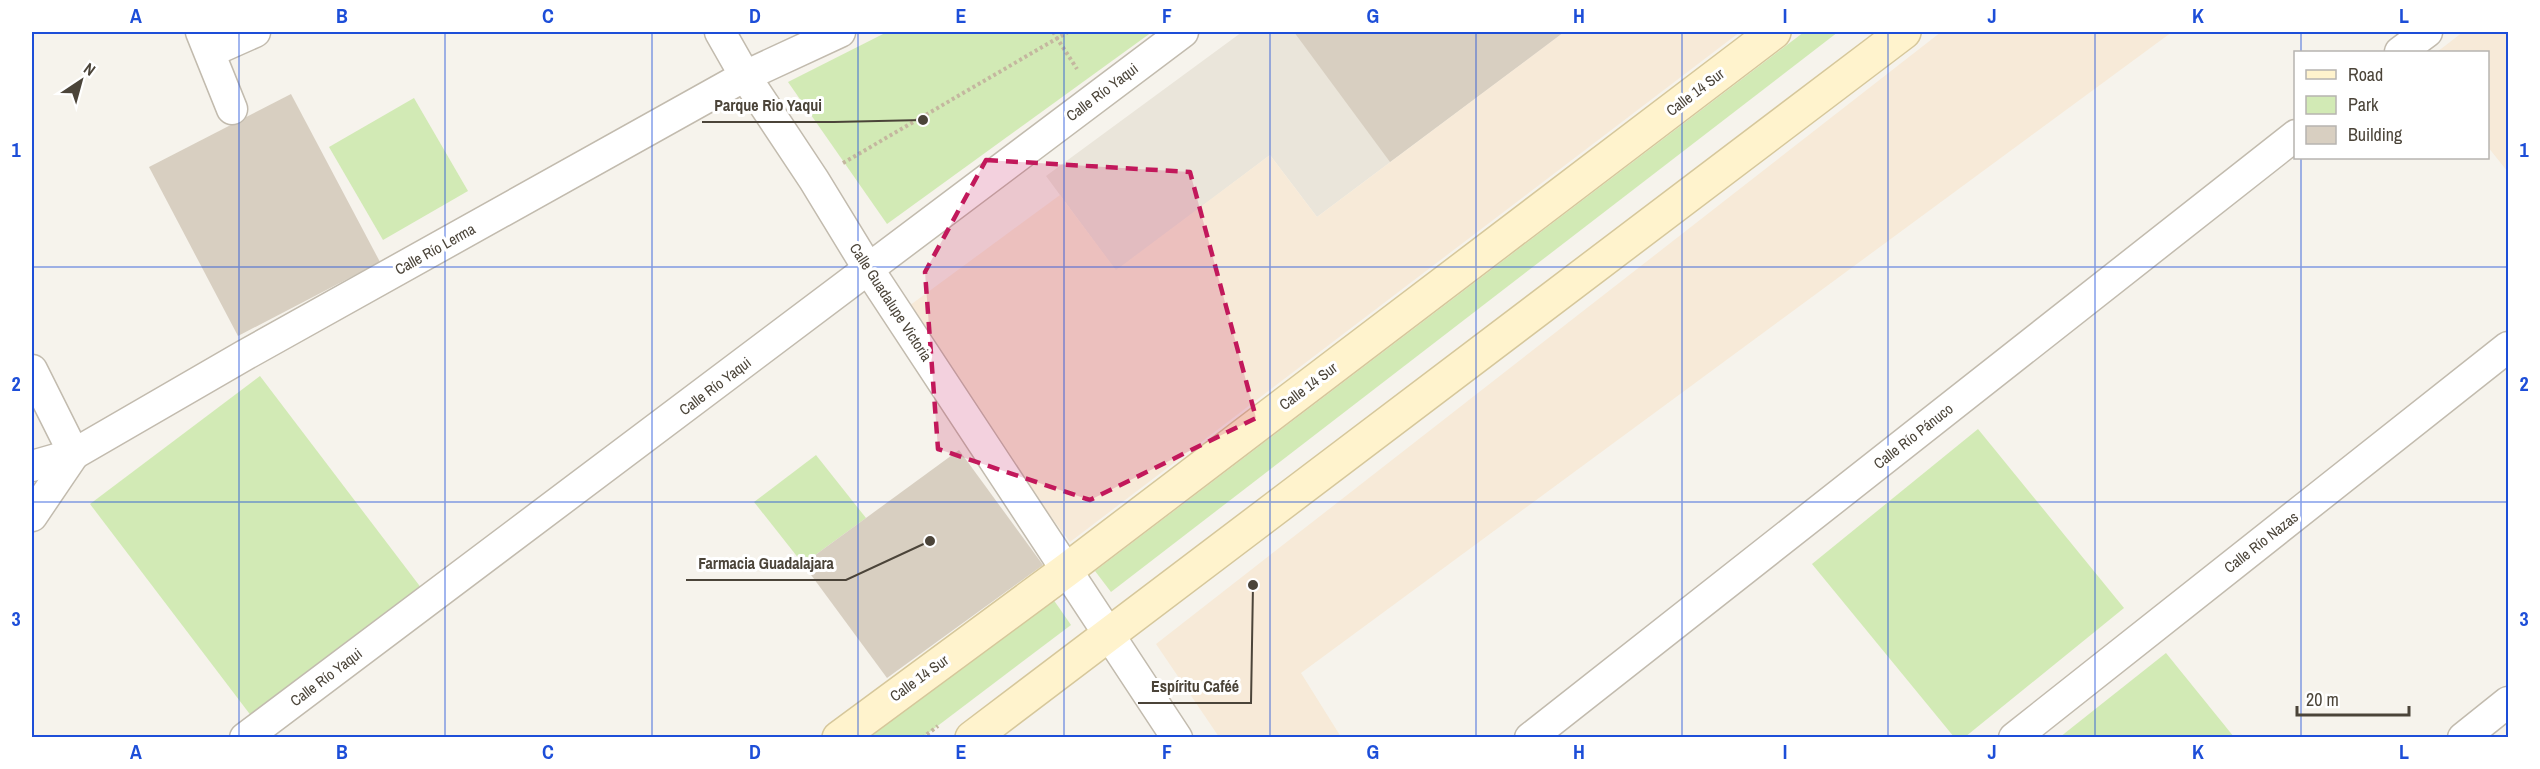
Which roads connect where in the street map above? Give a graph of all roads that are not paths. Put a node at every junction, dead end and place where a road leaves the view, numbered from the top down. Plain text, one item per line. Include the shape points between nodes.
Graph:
1 (255, 32) edge
2 (720, 32) edge
3 (840, 32) edge
4 (1183, 32) edge
5 (1774, 32) edge
6 (1904, 32) edge
7 (2427, 32) edge
8 (205, 42) edge
9 (2401, 51) edge
10 (745, 76) junction
11 (232, 109) dead end
12 (2294, 136) edge
13 (869, 270) junction
14 (2508, 347) edge
15 (32, 370) edge
16 (74, 454) junction
17 (32, 466) edge
18 (32, 516) edge
19 (1068, 569) junction
20 (1108, 633) junction
21 (2508, 702) edge
22 (245, 738) edge
23 (839, 738) edge
24 (972, 738) edge
25 (1177, 738) edge
26 (1530, 738) edge
27 (2014, 738) edge
28 (2463, 738) edge

1 - 8 street
2 - 10 street, Calle Guadalupe Victoria
3 - 10 street, Calle Río Lerma
4 - 13 street, Calle Río Yaqui
5 - 19 main road, Calle 14 Sur
6 - 20 main road
7 - 9 street
8 - 11 street
10 - 13 street, Calle Guadalupe Victoria
10 - 16 street, Calle Río Lerma
12 - 26 street, Calle Río Pánuco
13 - 19 street, Calle Guadalupe Victoria
13 - 22 street, Calle Río Yaqui
14 - 27 street, Calle Río Nazas
15 - 16 street
16 - 17 street, Calle Río Lerma
16 - 18 street
19 - 20 street, Calle Guadalupe Victoria
19 - 23 main road, Calle 14 Sur
20 - 24 main road
20 - 25 street, Calle Guadalupe Victoria
21 - 28 street

